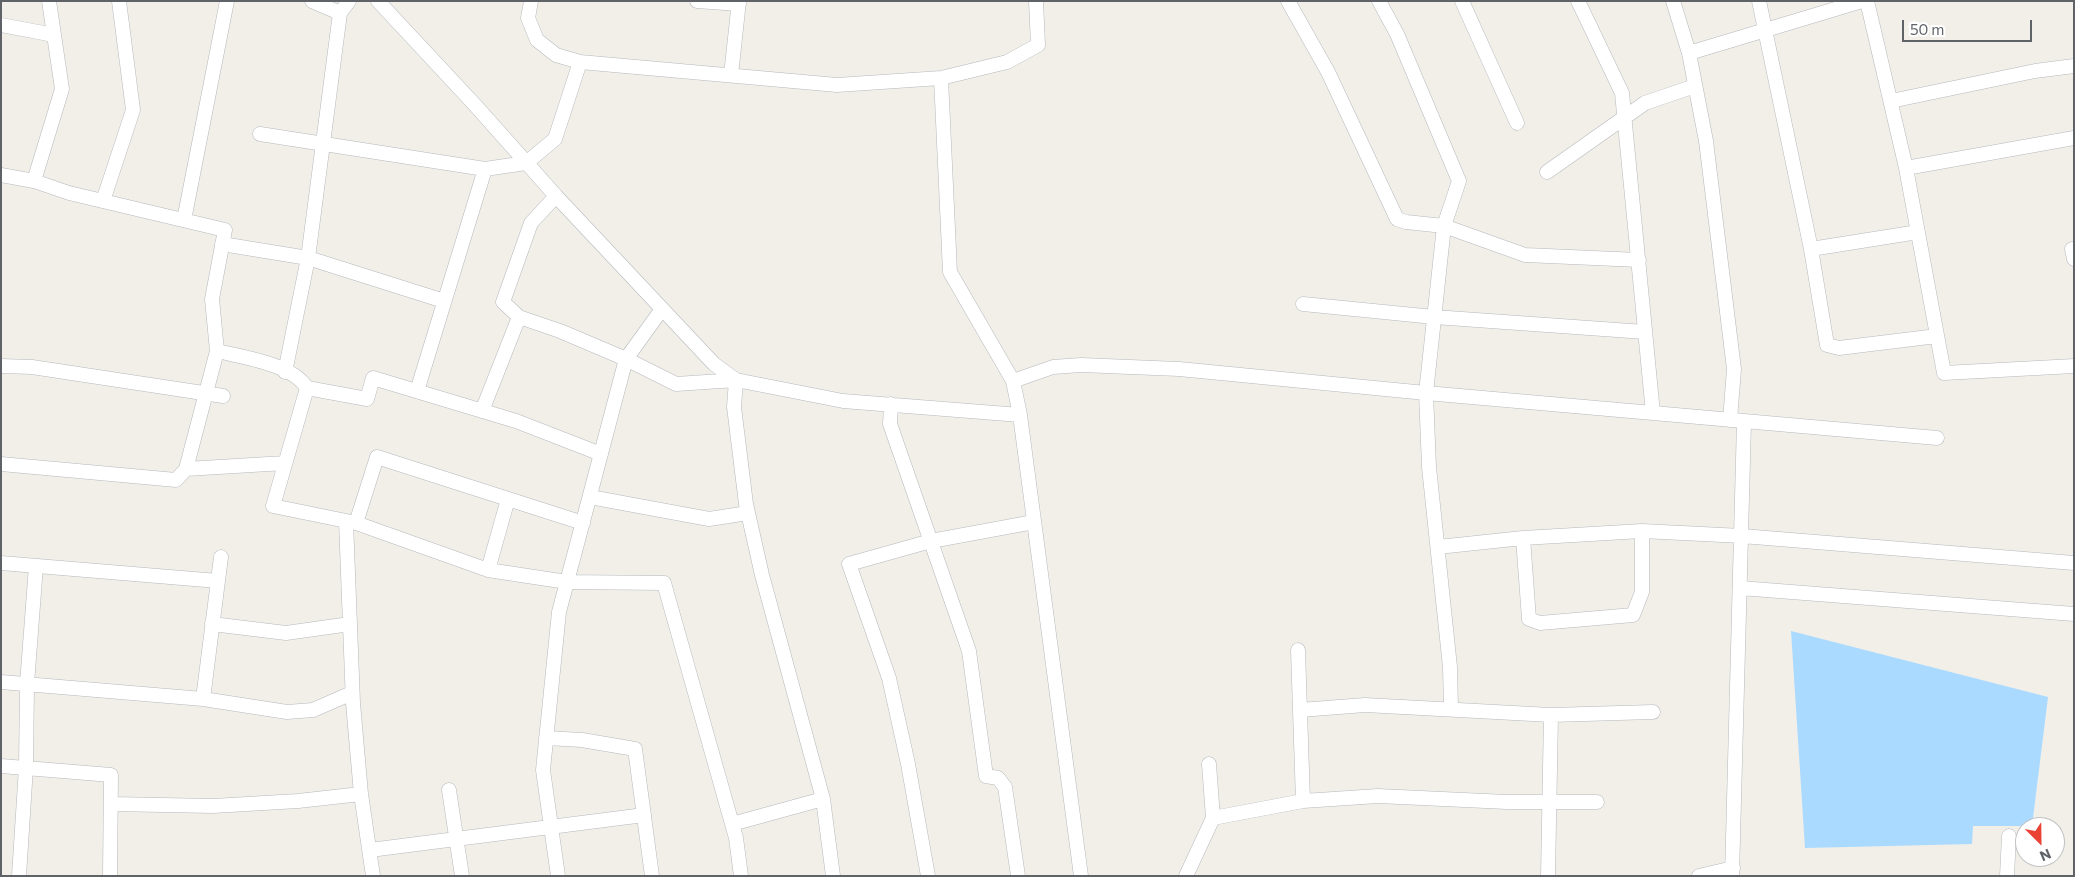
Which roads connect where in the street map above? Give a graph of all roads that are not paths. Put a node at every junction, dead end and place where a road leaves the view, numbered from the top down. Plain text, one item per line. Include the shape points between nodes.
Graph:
1 (49, 1) edge
2 (119, 1) edge
3 (227, 1) edge
4 (312, 1) edge
5 (349, 1) edge
6 (378, 1) edge
7 (531, 1) edge
8 (698, 1) edge
9 (1036, 1) edge
10 (1288, 1) edge
11 (1380, 1) edge
12 (1462, 1) edge
13 (1578, 1) edge
14 (1673, 1) edge
15 (1759, 1) edge
16 (1862, 1) edge
17 (1867, 1) edge
18 (739, 3) edge
19 (340, 13) junction
20 (1, 25) edge
21 (1765, 31) junction
22 (54, 35) junction
23 (1689, 53) junction
24 (580, 62) junction
25 (2074, 66) edge
26 (731, 75) junction
27 (941, 78) junction
28 (1695, 86) junction
29 (1891, 101) junction
30 (1623, 117) junction
31 (1517, 123) dead end
32 (260, 134) dead end
33 (2074, 138) edge
34 (324, 143) junction
35 (526, 162) junction
36 (1906, 168) junction
37 (485, 169) junction
38 (1547, 172) dead end
39 (1, 175) edge
40 (34, 181) junction
41 (556, 196) junction
42 (103, 201) junction
43 (184, 220) junction
44 (1444, 226) junction
45 (1918, 232) junction
46 (222, 244) junction
47 (1810, 249) junction
48 (308, 258) junction
49 (1638, 260) junction
50 (444, 301) junction
51 (1303, 304) dead end
52 (662, 308) junction
53 (518, 317) junction
54 (1434, 317) junction
55 (1645, 332) junction
56 (1937, 336) junction
57 (217, 350) junction
58 (626, 359) junction
59 (1, 366) edge
60 (2074, 366) edge
61 (285, 372) junction
62 (736, 380) junction
63 (1013, 381) junction
64 (307, 388) junction
65 (417, 391) junction
66 (205, 393) junction
67 (1426, 393) junction
68 (223, 396) dead end
69 (891, 404) junction
70 (482, 411) junction
71 (1653, 413) junction
72 (1020, 415) junction
73 (1730, 420) junction
74 (1744, 422) junction
75 (1937, 438) dead end
76 (601, 454) junction
77 (285, 463) junction
78 (1, 464) edge
79 (186, 469) junction
80 (590, 497) junction
81 (508, 499) junction
82 (748, 513) junction
83 (351, 522) junction
84 (1034, 522) junction
85 (583, 523) junction
86 (1642, 531) junction
87 (1742, 536) junction
88 (1522, 538) junction
89 (931, 541) junction
90 (1438, 547) junction
91 (221, 557) dead end
92 (1, 563) edge
93 (2074, 563) edge
94 (36, 566) junction
95 (488, 570) junction
96 (218, 581) junction
97 (567, 582) junction
98 (1740, 588) junction
99 (2074, 614) edge
100 (212, 624) junction
101 (350, 624) junction
102 (1298, 650) dead end
103 (1, 682) edge
104 (27, 684) junction
105 (352, 693) junction
106 (203, 699) junction
107 (1451, 709) junction
108 (1300, 710) junction
109 (1654, 712) dead end
110 (1551, 715) junction
111 (546, 738) junction
112 (1209, 764) dead end
113 (1, 766) edge
114 (26, 768) junction
115 (449, 790) dead end
116 (361, 794) junction
117 (823, 798) junction
118 (1303, 801) junction
119 (1597, 802) dead end
120 (1549, 803) junction
121 (110, 804) junction
122 (644, 815) junction
123 (1213, 818) junction
124 (732, 824) junction
125 (551, 827) junction
126 (2010, 836) dead end
127 (457, 839) junction
128 (370, 850) junction
129 (1733, 872) edge
130 (19, 876) edge
131 (110, 876) edge
132 (373, 876) edge
133 (462, 876) edge
134 (558, 876) edge
135 (652, 876) edge
136 (741, 876) edge
137 (833, 876) edge
138 (928, 876) edge
139 (1018, 876) edge
140 (1081, 876) edge
141 (1186, 876) edge
142 (1548, 876) edge
143 (1698, 876) edge
144 (2007, 876) edge

1 - 22 street
2 - 42 street via 133,110
3 - 43 street
4 - 19 street
5 - 19 street
6 - 35 street
7 - 24 street via 528,18 537,40 556,55
8 - 18 street
9 - 27 street via 1038,45 1007,62
10 - 44 street via 1328,72 1393,214 1406,222
11 - 44 street via 1459,181
12 - 31 street
13 - 30 street via 1622,93
14 - 23 street
15 - 21 street
16 - 21 street
17 - 29 street
18 - 26 street
19 - 34 street
20 - 22 street
21 - 23 street
21 - 47 street
22 - 40 street via 62,89
23 - 28 street
24 - 26 street
24 - 35 street via 555,139
25 - 29 street
26 - 27 street via 837,84
27 - 63 street via 950,272
28 - 30 street via 1645,103
28 - 73 street via 1706,141 1734,370
29 - 36 street
30 - 38 street
30 - 49 street
32 - 34 street
33 - 36 street
34 - 37 street
34 - 48 street
35 - 37 street
35 - 41 street
36 - 45 street
37 - 50 street
39 - 40 street
40 - 42 street
41 - 52 street
41 - 53 street via 531,223 503,302
42 - 43 street
43 - 46 street via 225,230
44 - 49 street via 1525,255
44 - 54 street
45 - 47 street
45 - 56 street
46 - 48 street
46 - 57 street via 212,299
47 - 56 street via 1827,345 1839,348
48 - 50 street
48 - 61 street
49 - 55 street
50 - 65 street
51 - 54 street
52 - 58 street
52 - 62 street via 714,364
53 - 58 street
53 - 70 street
54 - 55 street
54 - 67 street
55 - 71 street
56 - 60 street via 1944,373
57 - 61 street via 272,365
57 - 66 street
58 - 62 street via 676,384
58 - 76 street
59 - 66 street via 32,367
61 - 64 street via 301,380
62 - 69 street via 843,400
62 - 82 street via 734,407
63 - 67 street via 1053,367 1081,365 1179,368
63 - 72 street
64 - 65 street via 367,399 373,378
64 - 77 street
65 - 70 street
66 - 68 street
66 - 79 street
67 - 71 street
67 - 90 street via 1429,467
69 - 72 street
69 - 89 street via 890,424
70 - 76 street
71 - 73 street
72 - 84 street
73 - 74 street
74 - 75 street
74 - 87 street
76 - 80 street
77 - 79 street
77 - 83 street via 273,506
78 - 79 street via 176,480
80 - 82 street via 709,518
80 - 85 street
81 - 83 street via 377,457
81 - 85 street
81 - 95 street
82 - 117 street
83 - 95 street
83 - 101 street
84 - 89 street
84 - 140 street
85 - 97 street
86 - 87 street
86 - 88 street
86 - 88 street via 1642,592 1633,615 1540,624 1529,619
87 - 93 street
87 - 98 street
88 - 90 street
89 - 138 street via 849,564 889,678
89 - 139 street via 969,651 986,776 998,778 1005,788
90 - 107 street
91 - 96 street
92 - 94 street
94 - 96 street
94 - 104 street
95 - 97 street
96 - 100 street
97 - 111 street via 559,612
97 - 124 street via 664,583
98 - 99 street
98 - 129 street
100 - 101 street via 286,633
100 - 106 street
101 - 105 street
102 - 108 street
103 - 104 street
104 - 106 street
104 - 114 street
105 - 106 street via 313,710 287,712
105 - 116 street
107 - 108 street via 1365,705
107 - 110 street
108 - 118 street
109 - 110 street
110 - 120 street
111 - 122 street via 635,749
111 - 125 street via 542,770
112 - 123 street
113 - 114 street
114 - 121 street via 111,775
114 - 130 street
115 - 127 street
116 - 121 street via 213,806
116 - 128 street
117 - 124 street
117 - 137 street
118 - 120 street via 1378,796
118 - 123 street
119 - 120 street
120 - 142 street
121 - 131 street
122 - 125 street
122 - 135 street
123 - 141 street
124 - 136 street
125 - 127 street
125 - 134 street
126 - 144 street
127 - 128 street
127 - 133 street
128 - 132 street
129 - 143 street

